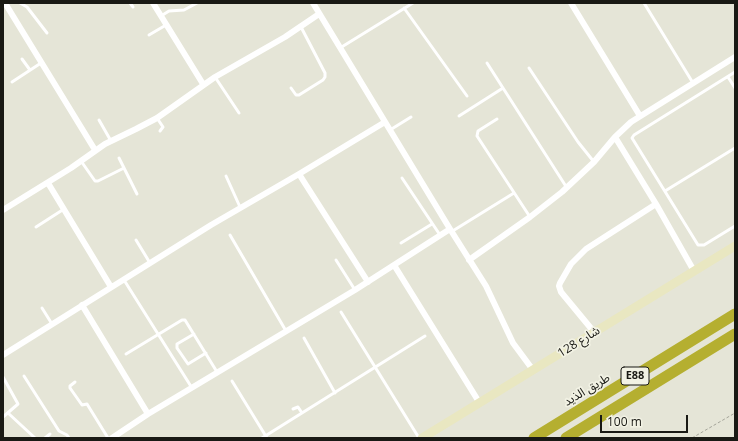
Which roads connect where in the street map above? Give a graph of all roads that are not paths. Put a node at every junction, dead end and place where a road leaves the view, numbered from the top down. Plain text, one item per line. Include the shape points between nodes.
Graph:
1 (20, 3) edge
2 (130, 3) edge
3 (153, 3) edge
4 (197, 3) edge
5 (313, 3) edge
6 (413, 3) edge
7 (571, 3) edge
8 (644, 3) edge
9 (5, 4) edge
10 (132, 7) dead end
11 (404, 8) junction
12 (319, 14) junction
13 (161, 16) junction
14 (166, 25) junction
15 (301, 27) junction
16 (47, 33) dead end
17 (149, 35) dead end
18 (340, 48) junction
19 (735, 57) edge
20 (22, 59) dead end
21 (41, 63) junction
22 (487, 63) dead end
23 (529, 68) dead end
24 (30, 70) junction
25 (735, 72) edge
26 (215, 77) junction
27 (728, 77) junction
28 (12, 82) dead end
29 (693, 83) junction
30 (203, 84) junction
31 (291, 88) dead end
32 (503, 88) junction
33 (735, 88) edge
34 (467, 96) dead end
35 (239, 113) dead end
36 (459, 116) dead end
37 (640, 116) junction
38 (157, 118) junction
39 (411, 118) dead end
40 (497, 119) dead end
41 (99, 120) dead end
42 (384, 122) junction
43 (390, 130) junction
44 (160, 131) dead end
45 (615, 137) junction
46 (111, 140) junction
47 (735, 148) edge
48 (95, 150) junction
49 (119, 158) dead end
50 (81, 161) junction
51 (594, 162) junction
52 (124, 168) junction
53 (299, 174) junction
54 (226, 176) dead end
55 (402, 178) dead end
56 (48, 183) junction
57 (567, 188) junction
58 (665, 192) junction
59 (514, 193) junction
60 (137, 194) dead end
61 (656, 204) junction
62 (240, 207) junction
63 (64, 209) junction
64 (3, 210) edge
65 (530, 218) junction
66 (432, 224) junction
67 (735, 226) edge
68 (36, 227) dead end
69 (451, 231) junction
70 (230, 235) dead end
71 (440, 235) junction
72 (136, 240) dead end
73 (401, 243) dead end
74 (735, 246) edge
75 (336, 260) dead end
76 (469, 260) junction
77 (150, 263) junction
78 (394, 265) junction
79 (694, 271) junction
80 (124, 280) junction
81 (368, 282) junction
82 (112, 287) junction
83 (355, 290) junction
84 (82, 306) junction
85 (42, 308) dead end
86 (341, 312) dead end
87 (735, 314) edge
88 (52, 324) junction
89 (287, 332) junction
90 (594, 332) junction
91 (158, 334) junction
92 (194, 334) junction
93 (735, 334) edge
94 (424, 336) dead end
95 (304, 338) dead end
96 (4, 353) edge
97 (206, 353) junction
98 (126, 354) dead end
99 (375, 368) junction
100 (533, 370) junction
101 (218, 373) junction
102 (24, 376) dead end
103 (3, 377) edge
104 (232, 381) dead end
105 (75, 382) dead end
106 (192, 388) junction
107 (335, 393) junction
108 (479, 402) junction
109 (293, 409) dead end
110 (302, 413) junction
111 (8, 414) junction
112 (148, 414) junction
113 (3, 417) edge
114 (50, 434) dead end
115 (266, 437) edge
116 (35, 438) edge
117 (45, 438) edge
118 (70, 438) edge
119 (108, 438) edge
120 (112, 438) edge
121 (262, 438) edge
122 (419, 438) edge
123 (422, 438) edge
124 (534, 438) edge
125 (566, 438) edge

1 - 16 lane via 27,7
2 - 10 lane
3 - 13 street
4 - 13 lane via 184,10 169,11
5 - 12 street
6 - 11 lane
7 - 37 street
8 - 29 lane
9 - 21 street
11 - 18 lane
11 - 34 lane
12 - 15 street
12 - 18 street
13 - 14 street
14 - 17 lane
14 - 30 street
15 - 26 street
15 - 31 lane via 325,77 299,95
18 - 42 street
19 - 29 street
20 - 24 lane
21 - 24 lane
21 - 48 street
22 - 32 lane
23 - 51 lane
24 - 28 lane
25 - 27 lane
26 - 30 street
26 - 35 lane
27 - 33 lane
27 - 58 lane via 633,136 633,141
29 - 37 street
30 - 38 street
32 - 36 lane
32 - 57 lane
37 - 45 street
38 - 44 lane via 163,128
38 - 46 street
39 - 43 lane
40 - 59 lane via 478,131 477,136
41 - 46 lane
42 - 43 street
42 - 53 street
43 - 69 street
45 - 51 street
45 - 61 street
46 - 48 street
47 - 58 lane
48 - 50 street
49 - 52 lane
50 - 52 lane via 95,181
50 - 56 street
51 - 57 street
52 - 60 lane
53 - 62 street
53 - 81 street
54 - 62 lane
55 - 66 lane
56 - 63 street
56 - 64 street
57 - 65 street
58 - 67 lane via 698,245 704,245
59 - 65 lane
59 - 69 lane
61 - 79 street
61 - 90 street via 586,249 571,264 560,283 561,292
62 - 77 street
63 - 68 lane
63 - 82 street
65 - 76 street
66 - 71 lane
66 - 73 lane
69 - 71 street
69 - 76 street
70 - 89 lane
71 - 78 street
72 - 77 lane
74 - 79 street, شارع 128
75 - 83 lane
76 - 100 street via 486,286 513,343
77 - 80 street
78 - 81 street
78 - 108 street
79 - 90 street, شارع 128
80 - 82 street
80 - 91 lane
81 - 83 street
82 - 84 street
83 - 89 street
84 - 88 street
84 - 112 street
85 - 88 lane
86 - 99 lane
87 - 124 highway, طريق الذيد / E88
88 - 96 street
89 - 101 street
90 - 100 street, شارع 128
91 - 92 lane via 183,320 186,320
91 - 98 lane
91 - 106 lane
92 - 97 lane
92 - 97 lane via 177,344 177,348 188,364
93 - 125 highway, E88
94 - 99 lane
95 - 107 lane
97 - 101 lane
99 - 107 lane
99 - 122 lane
100 - 108 street, شارع 128
101 - 106 street
102 - 118 lane via 59,431
103 - 111 lane via 18,403
104 - 115 lane
105 - 119 lane via 70,387 81,405 87,405
106 - 112 street
107 - 110 lane
108 - 123 street, شارع 128
109 - 110 lane via 298,407
110 - 115 lane
111 - 113 lane
111 - 116 lane
112 - 120 street
114 - 117 lane
115 - 121 lane

